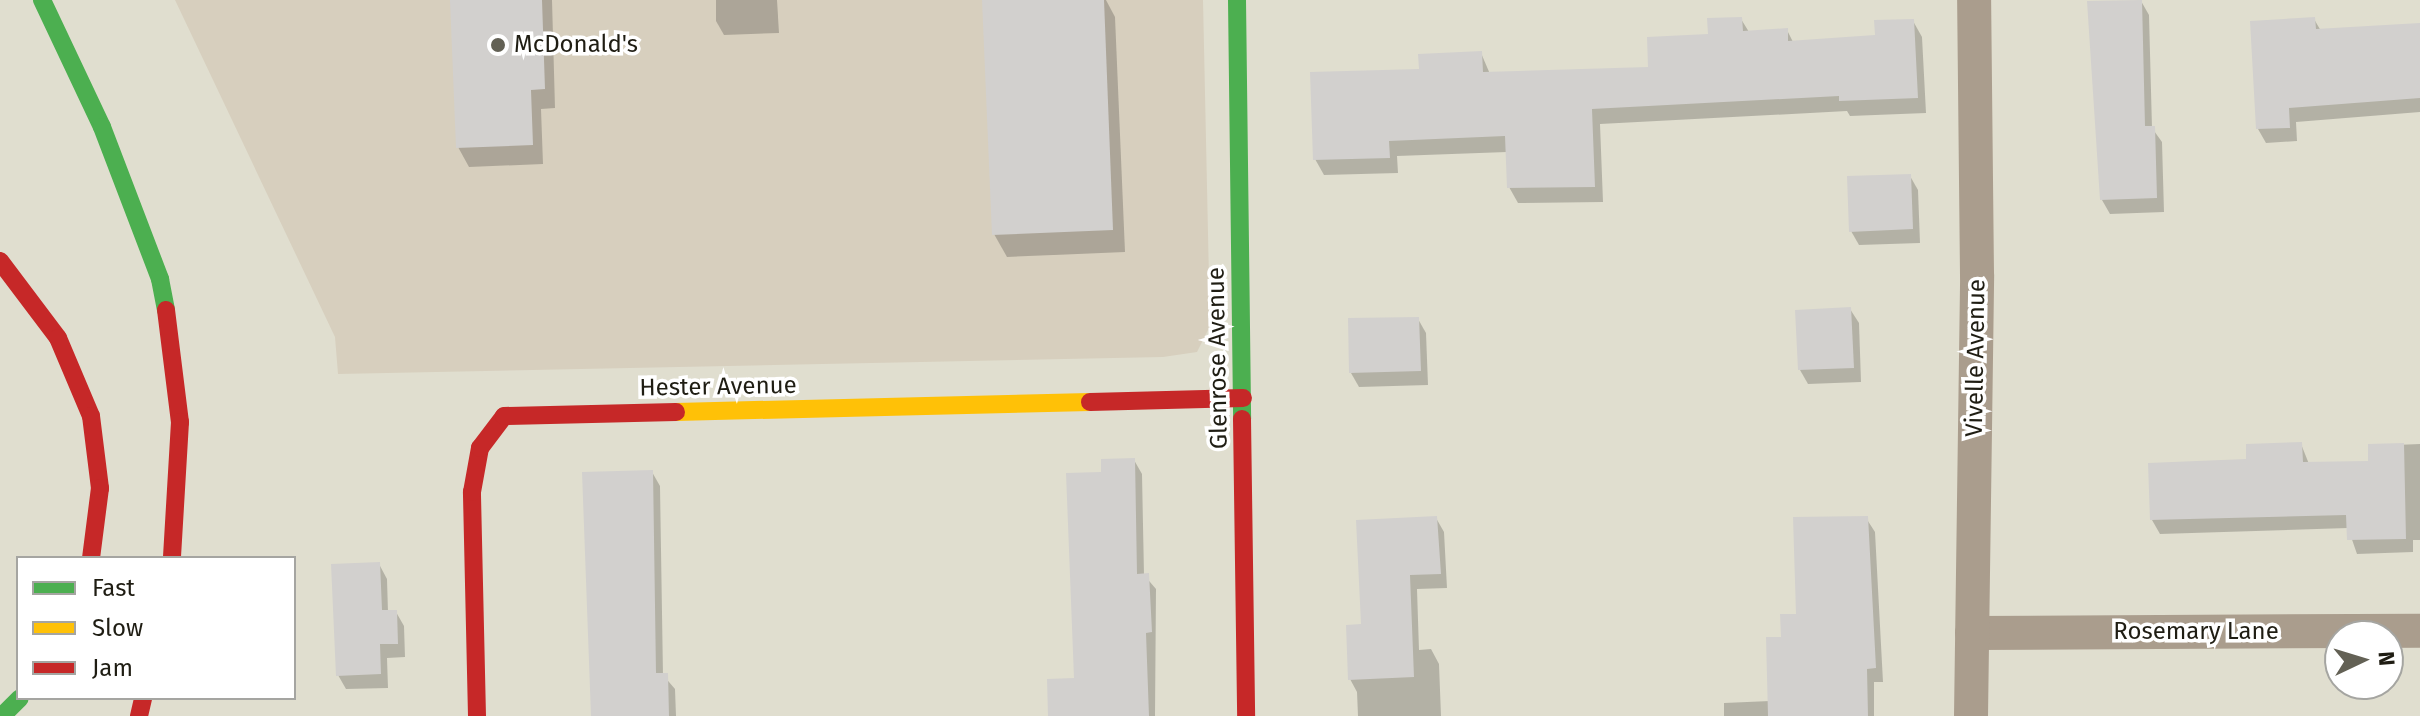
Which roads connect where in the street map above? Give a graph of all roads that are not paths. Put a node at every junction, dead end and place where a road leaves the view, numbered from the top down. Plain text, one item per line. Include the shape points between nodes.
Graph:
1 (42, 0) edge
2 (1237, 0) edge
3 (1974, 0) edge
4 (0, 261) edge
5 (1243, 398) junction
6 (91, 556) edge
7 (172, 556) edge
8 (2420, 631) edge
9 (1972, 633) junction
10 (18, 700) edge
11 (2, 716) edge
12 (477, 716) edge
13 (1246, 716) edge
14 (1971, 716) edge

1 - 7 main road via 102,127 160,279 175,351 180,422
2 - 5 main road, Glenrose Avenue
3 - 9 street, Vivelle Avenue
4 - 6 main road via 58,338 91,416 100,488
5 - 12 main road, Hester Avenue via 504,416 480,448 472,492
5 - 13 main road, Glenrose Avenue
8 - 9 street, Rosemary Lane
9 - 14 street, Vivelle Avenue
10 - 11 main road

